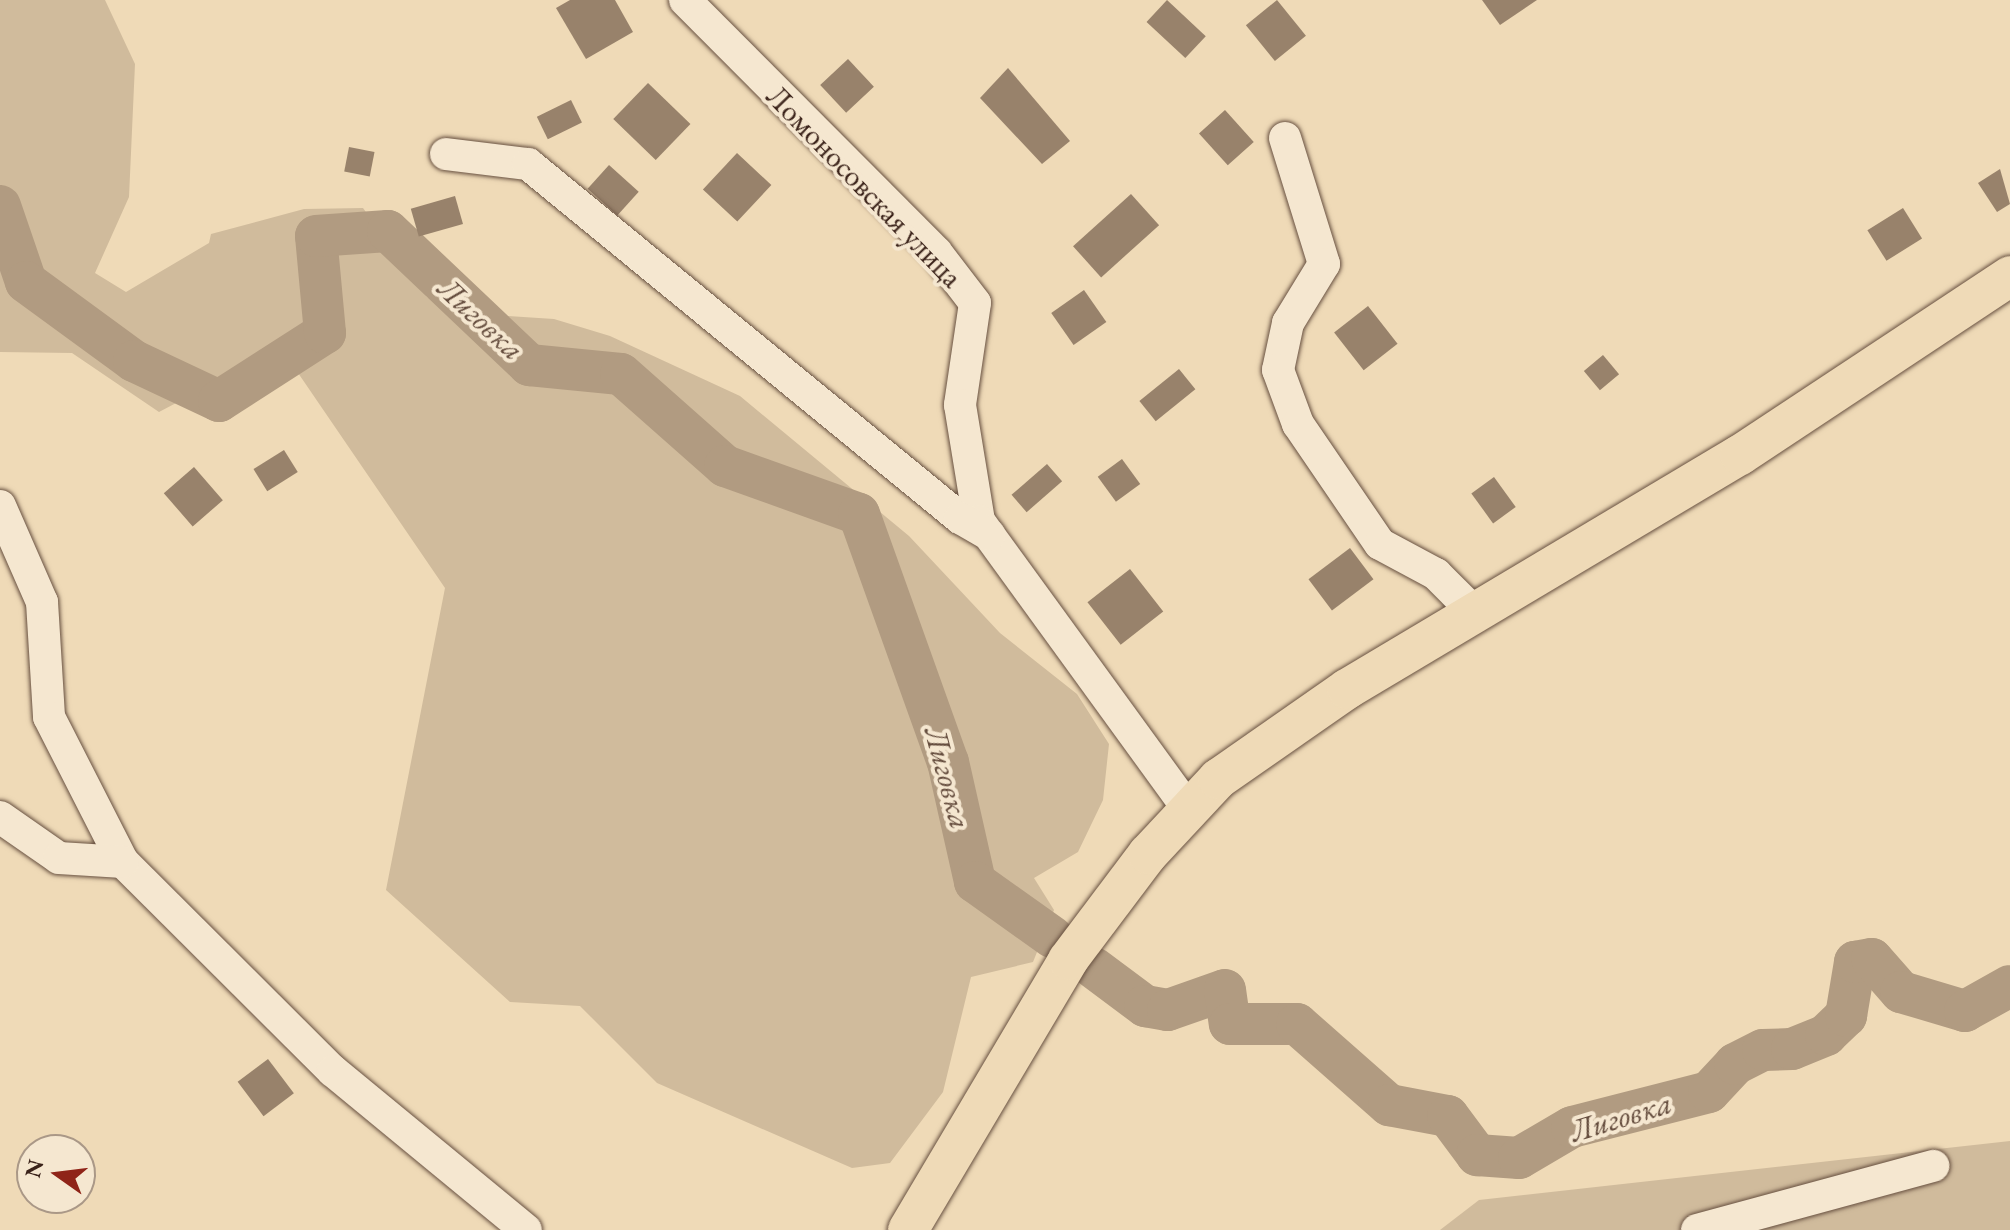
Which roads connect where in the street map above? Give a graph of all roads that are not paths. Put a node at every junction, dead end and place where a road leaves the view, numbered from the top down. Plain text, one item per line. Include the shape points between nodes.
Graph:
1 (685, 0) edge
2 (1285, 138) dead end
3 (446, 154) dead end
4 (2010, 276) edge
5 (0, 506) edge
6 (990, 535) junction
7 (1472, 610) junction
8 (1189, 810) junction
9 (0, 817) edge
10 (123, 862) junction
11 (1933, 1166) dead end
12 (526, 1230) edge
13 (908, 1230) edge
14 (1697, 1230) edge

1 - 6 street, Ломоносовская улица via 936,252 975,303 960,405 979,521
2 - 7 street via 1324,264 1288,323 1278,370 1298,424 1380,544 1436,574
3 - 6 street via 528,164 960,518
4 - 7 main road via 1740,455
5 - 10 street via 42,602 49,717
6 - 8 street, Ломоносовская улица
7 - 8 main road via 1302,717
8 - 13 main road via 1068,960
9 - 10 street via 59,858
10 - 12 street via 333,1071
11 - 14 street

